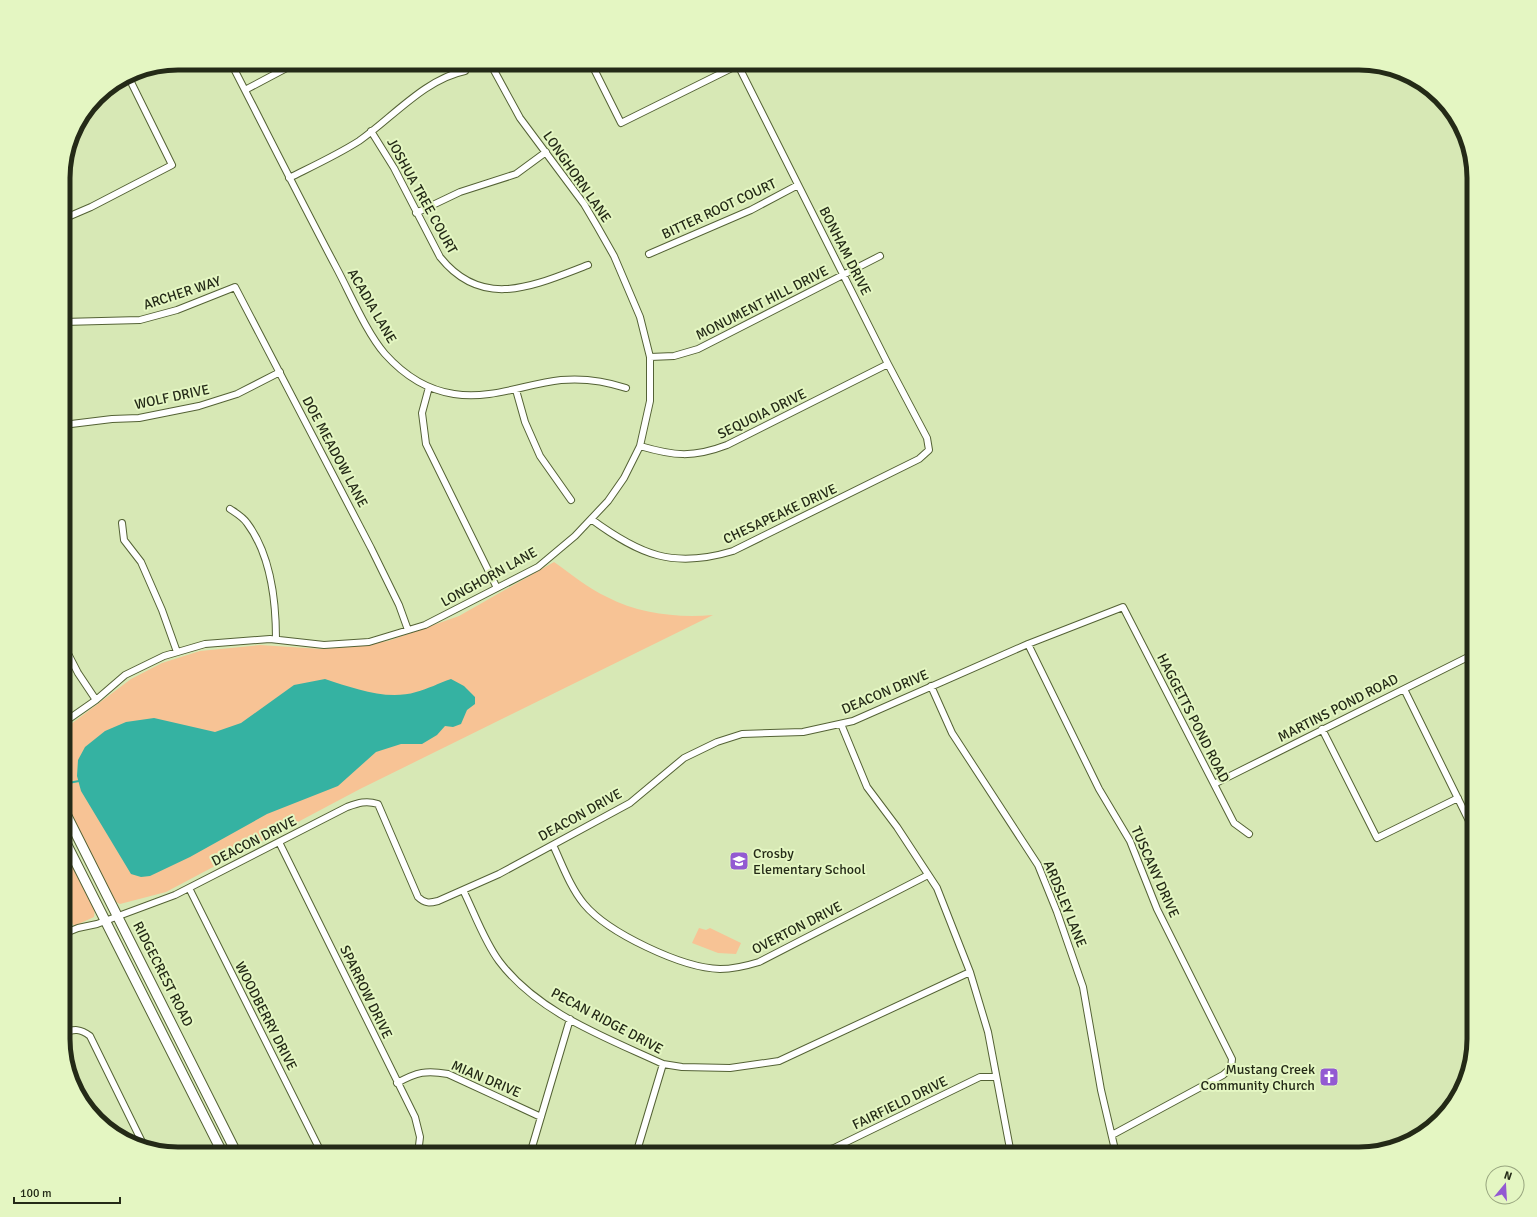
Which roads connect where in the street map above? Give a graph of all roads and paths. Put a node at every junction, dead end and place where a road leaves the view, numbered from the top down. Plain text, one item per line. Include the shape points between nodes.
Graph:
1 (235, 70) edge
2 (283, 70) edge
3 (494, 70) edge
4 (594, 70) edge
5 (726, 70) edge
6 (741, 70) edge
7 (465, 71) dead end
8 (130, 81) edge
9 (245, 90) junction
10 (371, 131) junction
11 (546, 152) junction
12 (289, 178) junction
13 (798, 185) junction
14 (416, 213) junction
15 (70, 217) edge
16 (649, 254) dead end
17 (880, 256) dead end
18 (588, 265) dead end
19 (844, 275) junction
20 (235, 287) joint
21 (70, 322) edge
22 (650, 357) junction
23 (888, 364) junction
24 (280, 372) junction
25 (429, 387) junction
26 (626, 388) dead end
27 (516, 390) junction
28 (70, 424) edge
29 (640, 446) junction
30 (929, 450) joint
31 (571, 500) dead end
32 (230, 509) dead end
33 (591, 519) junction
34 (122, 523) dead end
35 (497, 588) junction
36 (1123, 607) joint
37 (408, 630) junction
38 (276, 639) junction
39 (1028, 644) junction
40 (177, 652) junction
41 (70, 658) edge
42 (1467, 658) edge
43 (931, 686) junction
44 (1404, 689) junction
45 (96, 700) junction
46 (70, 718) edge
47 (841, 724) junction
48 (1322, 729) junction
49 (1214, 784) junction
50 (1458, 798) junction
51 (1467, 817) edge
52 (70, 822) edge
53 (1249, 834) dead end
54 (279, 842) junction
55 (553, 844) junction
56 (70, 851) edge
57 (928, 875) junction
58 (188, 888) junction
59 (463, 890) junction
60 (117, 915) junction
61 (106, 921) junction
62 (70, 932) edge
63 (970, 972) junction
64 (570, 1019) junction
65 (70, 1031) edge
66 (663, 1064) junction
67 (996, 1077) junction
68 (397, 1083) junction
69 (541, 1117) junction
70 (1112, 1135) junction
71 (141, 1140) edge
72 (219, 1147) edge
73 (233, 1147) edge
74 (318, 1147) edge
75 (419, 1147) edge
76 (532, 1147) edge
77 (638, 1147) edge
78 (836, 1147) edge
79 (1011, 1147) edge
80 (1115, 1147) edge

1 - 9 street, ACADIA LANE
2 - 9 street
3 - 11 street, LONGHORN LANE via 520,118
4 - 5 street via 621,123
6 - 13 street, BONHAM DRIVE
7 - 10 street via 454,73 432,84
8 - 15 street via 172,166
9 - 12 street, ACADIA LANE
10 - 12 street via 336,155
10 - 14 street, JOSHUA TREE COURT via 394,168
11 - 14 street via 516,174 460,192
11 - 22 street, LONGHORN LANE via 584,204 614,256 640,317
12 - 25 street, ACADIA LANE via 375,341 396,364
13 - 16 street, BITTER ROOT COURT via 751,210
13 - 19 street, BONHAM DRIVE
14 - 18 street, JOSHUA TREE COURT via 432,245 449,269 482,287 502,290 535,285
17 - 19 street, MONUMENT HILL DRIVE
19 - 22 street, MONUMENT HILL DRIVE via 698,349 674,356
19 - 23 street, BONHAM DRIVE
20 - 21 street, ARCHER WAY via 177,310 140,320
20 - 24 street, DOE MEADOW LANE
22 - 29 street, LONGHORN LANE via 650,401
23 - 29 street, SEQUOIA DRIVE via 728,445 711,451 681,455
23 - 30 street, BONHAM DRIVE via 927,438
24 - 28 street, WOLF DRIVE via 237,394 199,406 139,418 112,418
24 - 37 street, DOE MEADOW LANE via 378,561
25 - 27 street, ACADIA LANE via 468,396
25 - 35 street via 422,413 426,444
26 - 27 street, ACADIA LANE via 598,381 562,380
27 - 31 street via 525,422 540,456
29 - 33 street, LONGHORN LANE via 624,478
30 - 33 street, CHESAPEAKE DRIVE via 918,460 733,551 713,557 671,558 651,553 630,546
32 - 38 street via 246,522 261,547 273,593
33 - 35 street, LONGHORN LANE via 576,536 538,567
34 - 40 street via 124,540 141,562
35 - 37 street, LONGHORN LANE via 442,617
36 - 39 street, DEACON DRIVE
36 - 49 street, HAGGETTS POND ROAD
37 - 38 street, LONGHORN LANE via 369,642 324,645
38 - 40 street, LONGHORN LANE via 212,643
39 - 43 street, DEACON DRIVE
39 - 70 street, TUSCANY DRIVE via 1099,789 1130,841 1157,909 1232,1059 1231,1068 1223,1076
40 - 45 street, LONGHORN LANE via 125,675
41 - 45 street
42 - 44 street, MARTINS POND ROAD
43 - 47 street, DEACON DRIVE
43 - 70 street, ARDSLEY LANE via 952,733 1038,865 1057,912 1083,986 1101,1090
44 - 48 street, MARTINS POND ROAD
44 - 50 street
45 - 46 street, LONGHORN LANE
47 - 55 street, DEACON DRIVE via 803,732 742,734 717,742 684,758 630,803
47 - 57 street via 867,787
48 - 49 street, MARTINS POND ROAD
48 - 50 street via 1377,838
49 - 53 street, HAGGETTS POND ROAD via 1234,823
50 - 51 street
52 - 60 main road, RIDGECREST ROAD
54 - 58 street, DEACON DRIVE
54 - 59 street, DEACON DRIVE via 347,807 361,802 378,804 418,897 423,902 430,903
54 - 68 street, SPARROW DRIVE
55 - 57 street, OVERTON DRIVE via 584,903 609,926 663,953 696,965 719,969 738,968 759,962
55 - 59 street, DEACON DRIVE via 499,874
56 - 61 main road, RIDGECREST ROAD
57 - 63 street via 937,888
58 - 60 street, DEACON DRIVE
58 - 74 street, WOODBERRY DRIVE
59 - 64 street, PECAN RIDGE DRIVE via 498,960 521,986
60 - 61 street, DEACON DRIVE
60 - 73 main road, RIDGECREST ROAD
61 - 62 street, DEACON DRIVE
61 - 72 main road, RIDGECREST ROAD
63 - 66 street, PECAN RIDGE DRIVE via 779,1060 730,1068
63 - 67 street via 988,1032
64 - 66 street, PECAN RIDGE DRIVE
64 - 69 street
65 - 71 street via 79,1030 90,1036
66 - 77 street
67 - 78 street, FAIRFIELD DRIVE via 980,1078
67 - 79 street
68 - 69 street, MIAN DRIVE via 417,1073 432,1071 448,1074
68 - 75 street, SPARROW DRIVE via 418,1126
69 - 76 street
70 - 80 street, ARDSLEY LANE

